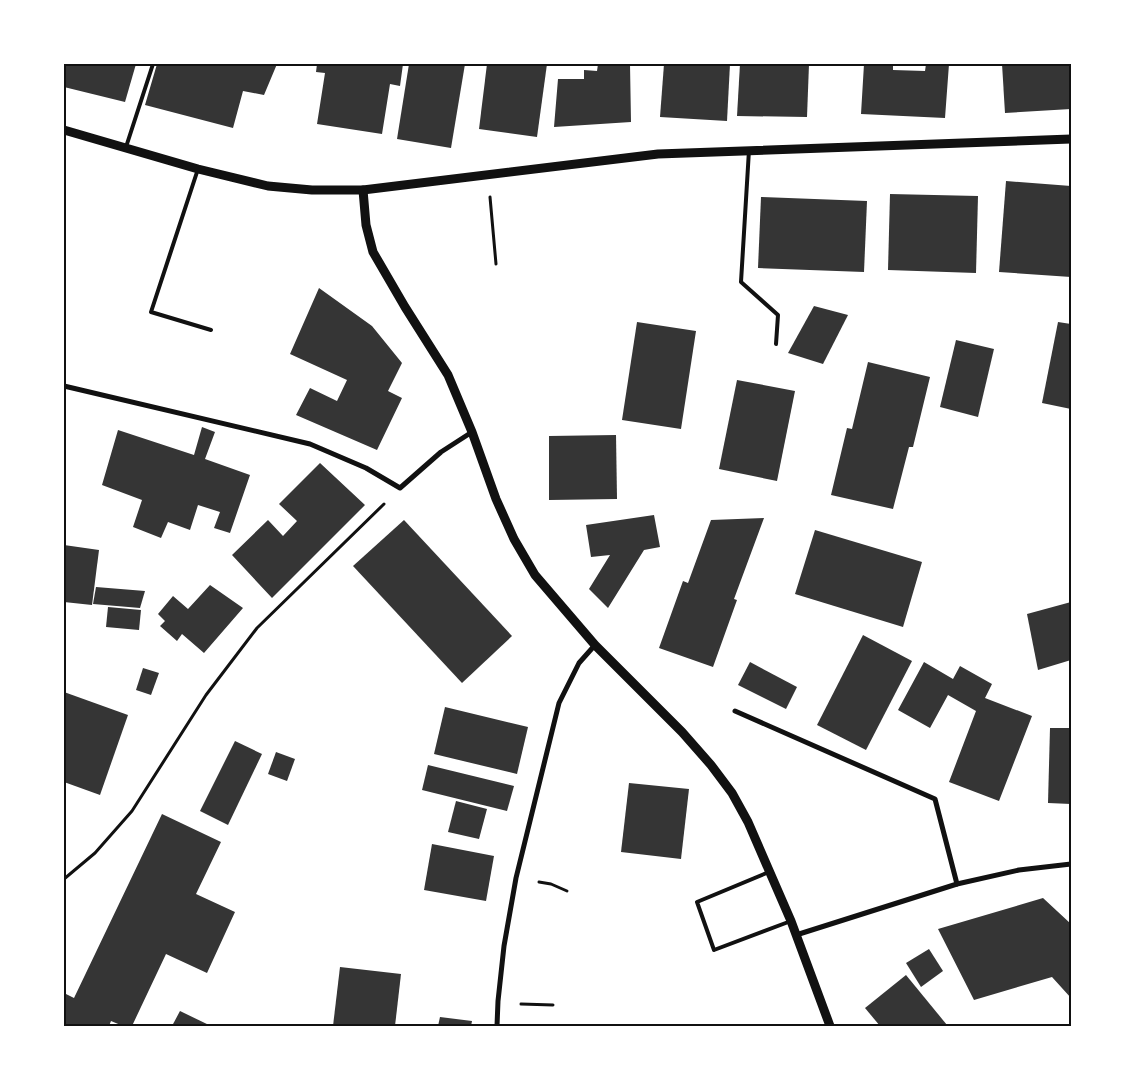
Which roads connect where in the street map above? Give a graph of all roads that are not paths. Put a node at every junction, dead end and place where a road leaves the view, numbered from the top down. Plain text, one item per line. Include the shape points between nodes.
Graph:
1 (153, 64) edge
2 (64, 130) edge
3 (1071, 139) edge
4 (126, 149) junction
5 (749, 150) junction
6 (198, 169) junction
7 (364, 190) junction
8 (211, 330) dead end
9 (776, 344) dead end
10 (64, 386) edge
11 (472, 432) junction
12 (595, 645) junction
13 (735, 711) dead end
14 (1071, 864) edge
15 (770, 872) junction
16 (956, 884) junction
17 (791, 921) junction
18 (796, 935) junction
19 (497, 1026) edge
20 (830, 1026) edge

1 - 4 lane
2 - 4 street
3 - 5 street
4 - 6 street
5 - 7 street via 658,154
5 - 9 lane via 741,282 778,314
6 - 7 street via 268,186
6 - 8 lane via 151,312
7 - 11 street via 366,225 373,252 448,375
10 - 11 street via 310,444 366,468 400,488 441,452
11 - 12 street via 514,539 535,574
12 - 15 street via 711,765 748,822
12 - 19 street via 579,663 559,703 516,878 504,946
13 - 16 street via 935,799
14 - 16 street via 1019,870
15 - 17 street
15 - 17 lane via 697,902 714,950
16 - 18 street
17 - 18 street
18 - 20 street

